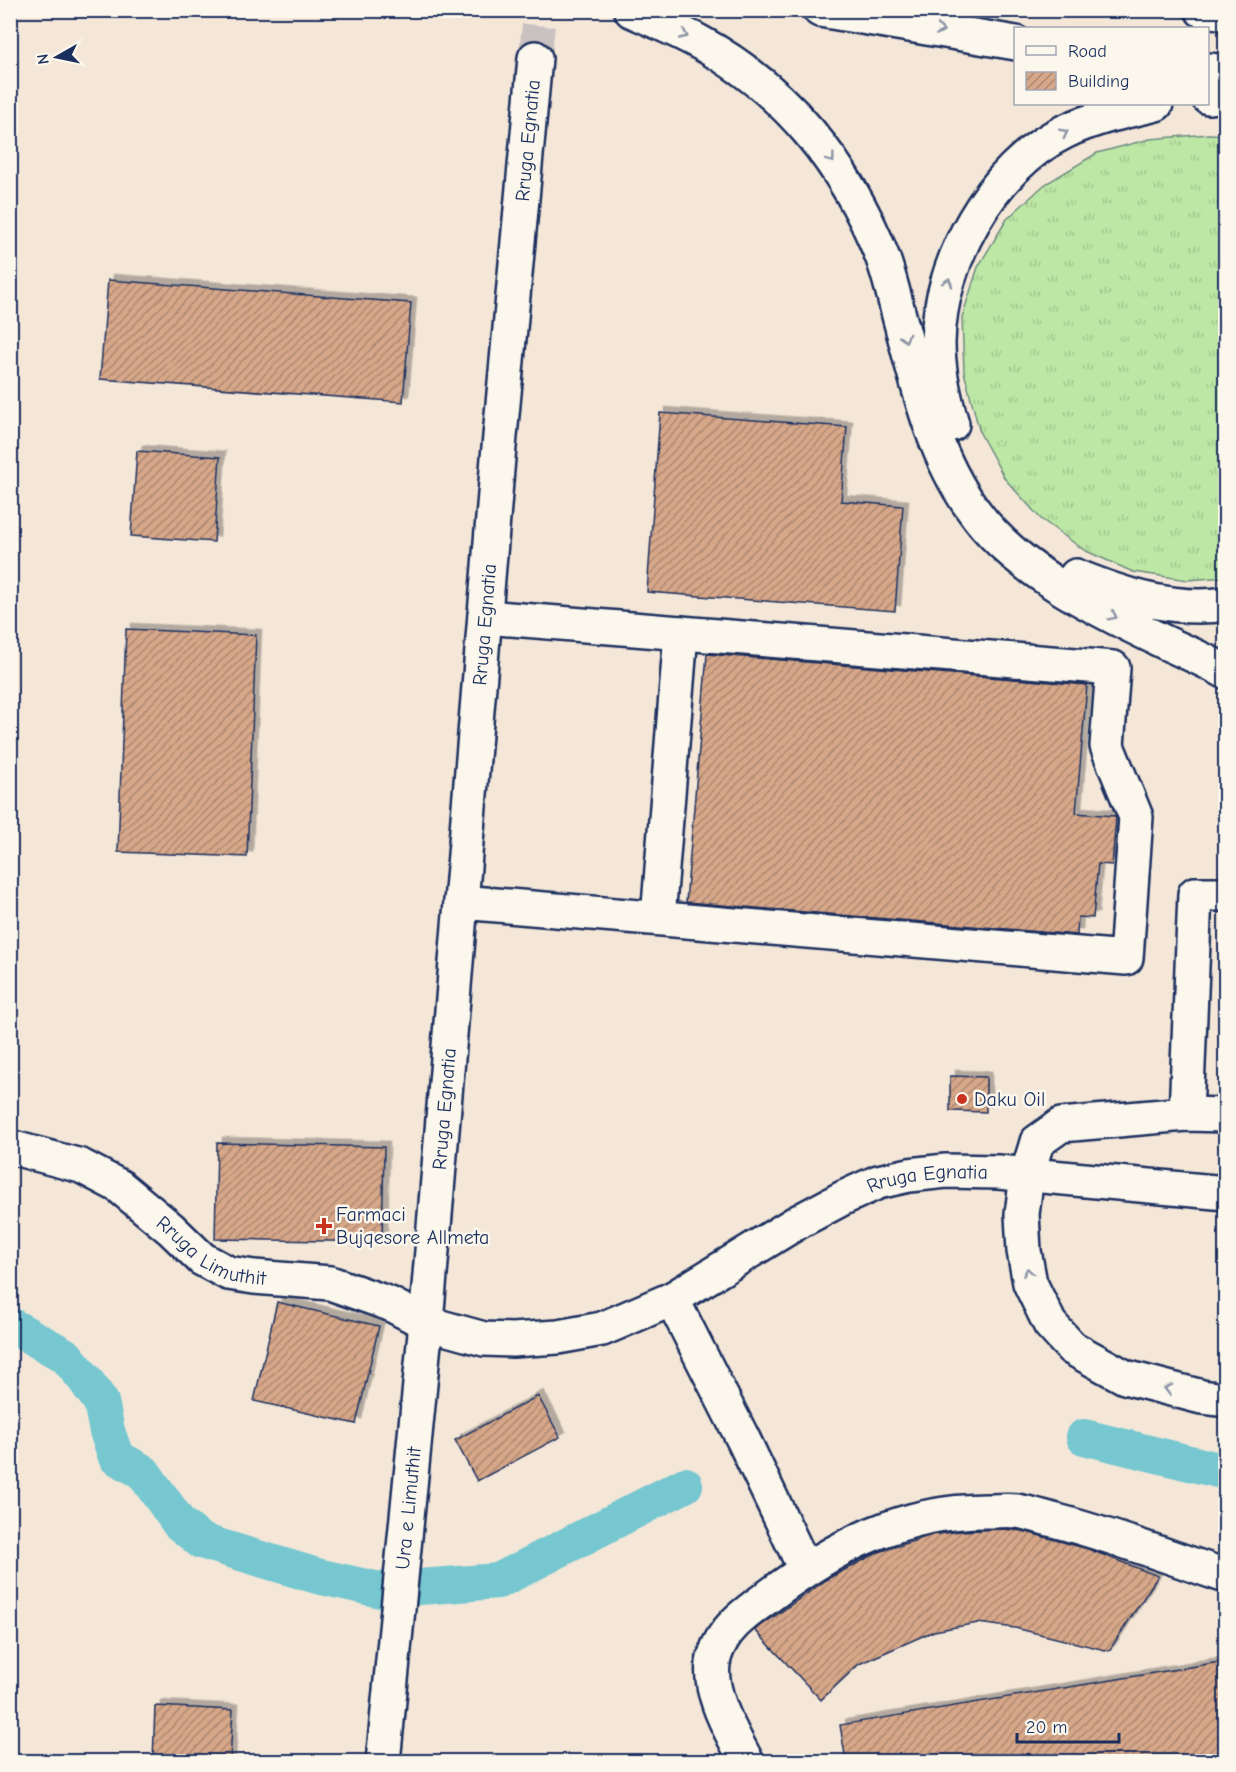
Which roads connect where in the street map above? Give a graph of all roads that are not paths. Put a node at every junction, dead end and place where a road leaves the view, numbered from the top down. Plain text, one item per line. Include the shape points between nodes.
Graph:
1 (631, 10) edge
2 (820, 10) edge
3 (1202, 10) edge
4 (1226, 13) edge
5 (1014, 43) edge
6 (536, 58) tunnel mouth
7 (1209, 70) edge
8 (1226, 72) edge
9 (1226, 95) edge
10 (1209, 97) edge
11 (1152, 105) edge
12 (1226, 604) edge
13 (485, 617) junction
14 (681, 633) junction
15 (1226, 672) edge
16 (1226, 894) edge
17 (461, 902) junction
18 (658, 918) junction
19 (1186, 1114) junction
20 (1226, 1115) edge
21 (10, 1147) edge
22 (1027, 1175) junction
23 (1226, 1193) edge
24 (672, 1299) junction
25 (426, 1323) junction
26 (1226, 1400) edge
27 (805, 1569) junction
28 (1226, 1576) edge
29 (383, 1761) edge
30 (747, 1761) edge

1 -> 15 main road via 699,42 743,69 780,100 838,169 883,258 938,445 974,513 1031,567 1063,589
2 -> 5 main road
3 - 4 main road
6 - 13 main road, Rruga Egnatia
7 - 8 main road
9 - 10 main road
12 -> 11 main road via 1161,604 1115,592 1076,576 1038,551 1006,521 978,482 955,436 942,389 938,342 943,297 974,218 994,190 1027,157 1063,133
13 - 14 main road
13 - 17 main road, Rruga Egnatia
14 - 18 main road
14 - 18 main road via 1113,668 1107,746 1136,817 1126,958
16 - 19 main road via 1195,894
17 - 18 main road
17 - 25 main road, Rruga Egnatia
19 - 20 main road
19 - 22 main road via 1061,1125 1036,1142
21 - 25 main road, Rruga Limuthit via 81,1166 119,1186 202,1258 228,1273 330,1282 390,1304
22 - 23 main road, Rruga Egnatia
22 - 24 main road, Rruga Egnatia via 946,1171 878,1182 796,1223
26 -> 22 main road via 1125,1377 1072,1348 1050,1324 1030,1283 1024,1251 1022,1214
24 - 25 main road, Rruga Egnatia via 602,1329 558,1336 484,1339
24 - 27 main road
25 - 29 main road, Ura e Limuthit
27 - 28 main road via 871,1534 963,1510 1016,1511 1118,1539
27 - 30 main road via 730,1627 715,1656 712,1679 730,1730

